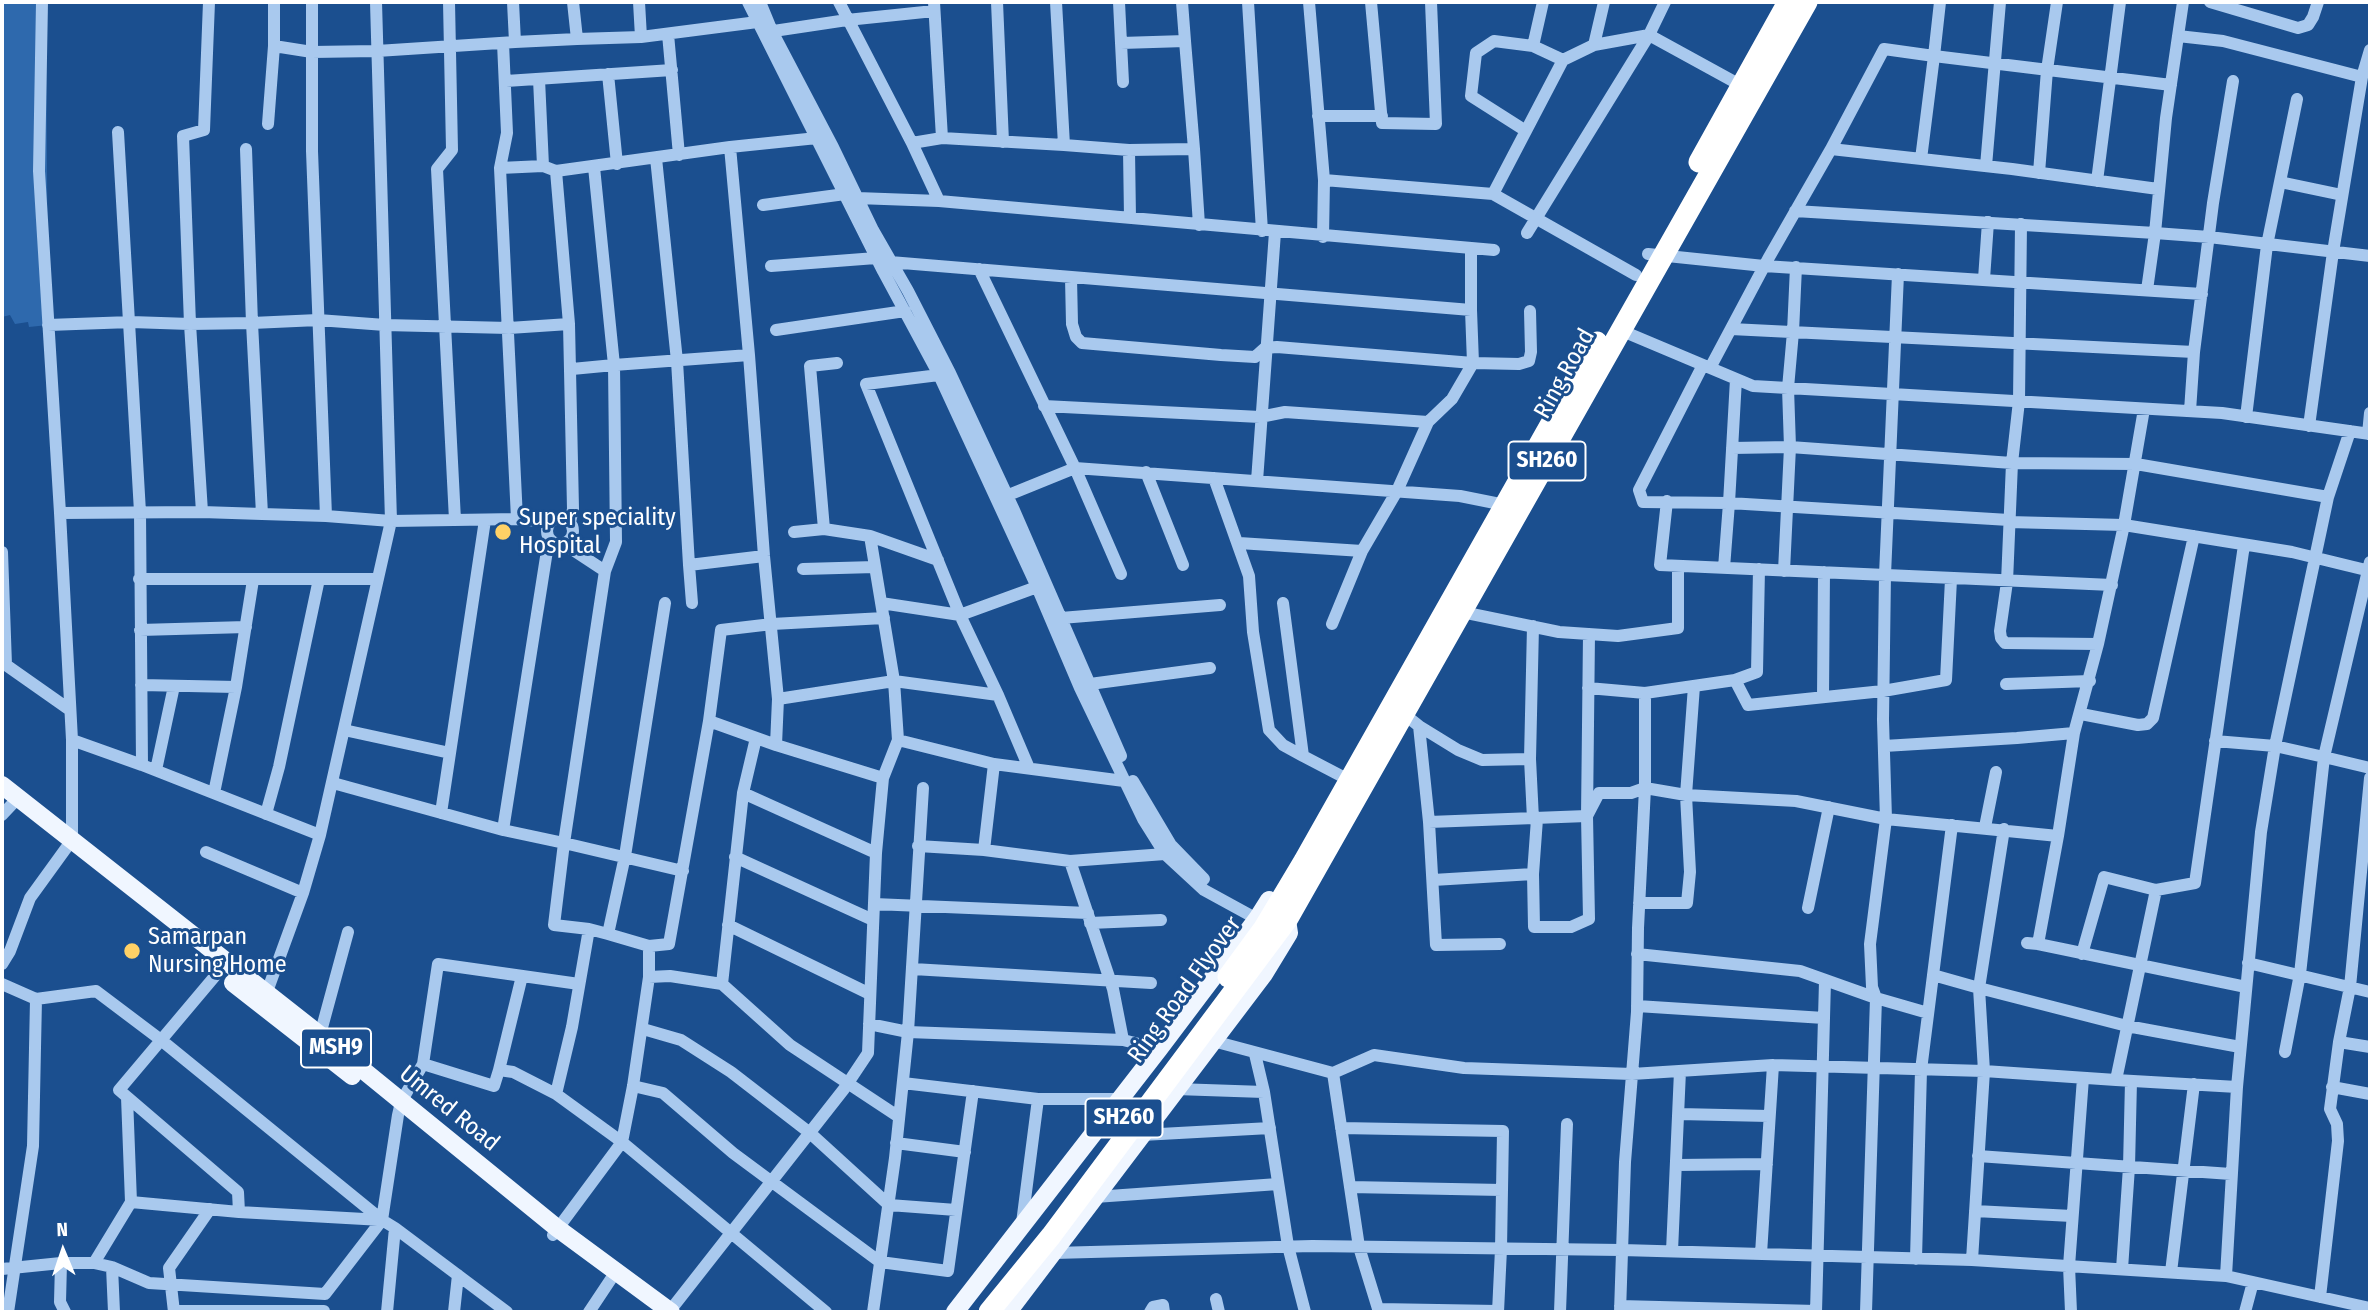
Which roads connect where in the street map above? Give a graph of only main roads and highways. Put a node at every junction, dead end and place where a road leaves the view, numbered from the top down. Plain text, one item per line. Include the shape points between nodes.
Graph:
1 (1788, 2) edge
2 (1807, 2) edge
3 (1655, 255) junction
4 (1405, 715) junction
5 (2, 785) edge
6 (8, 805) edge
7 (1304, 861) junction
8 (1287, 919) junction
9 (264, 1000) junction
10 (400, 1108) junction
11 (555, 1231) junction
12 (655, 1312) edge
13 (670, 1312) edge
14 (955, 1312) edge
15 (975, 1312) edge
16 (989, 1312) edge
17 (1008, 1312) edge

1 - 3 highway, Ring Road / SH260
2 - 3 highway, Ring Road / SH260
3 - 4 highway, Ring Road / SH260 via 1620,330
3 - 4 highway, Ring Road / SH260 via 1636,275 1505,505
4 - 7 highway, Ring Road / SH260 via 1349,780
4 - 8 highway, Ring Road / SH260
5 - 6 main road, Umred Road / MSH9
6 - 9 main road, Umred Road / MSH9 via 69,844
7 - 14 main road via 1292,863 1257,919
7 - 15 highway, Ring Road Flyover / SH260 via 1228,978
8 - 16 highway, Ring Road Flyover / SH260
8 - 17 main road via 1289,933 1264,974
9 - 10 main road via 357,1079
9 - 10 main road, Umred Road / MSH9 via 320,1035
10 - 11 main road, Umred Road / MSH9
11 - 12 main road
11 - 13 main road, Umred Road / MSH9

